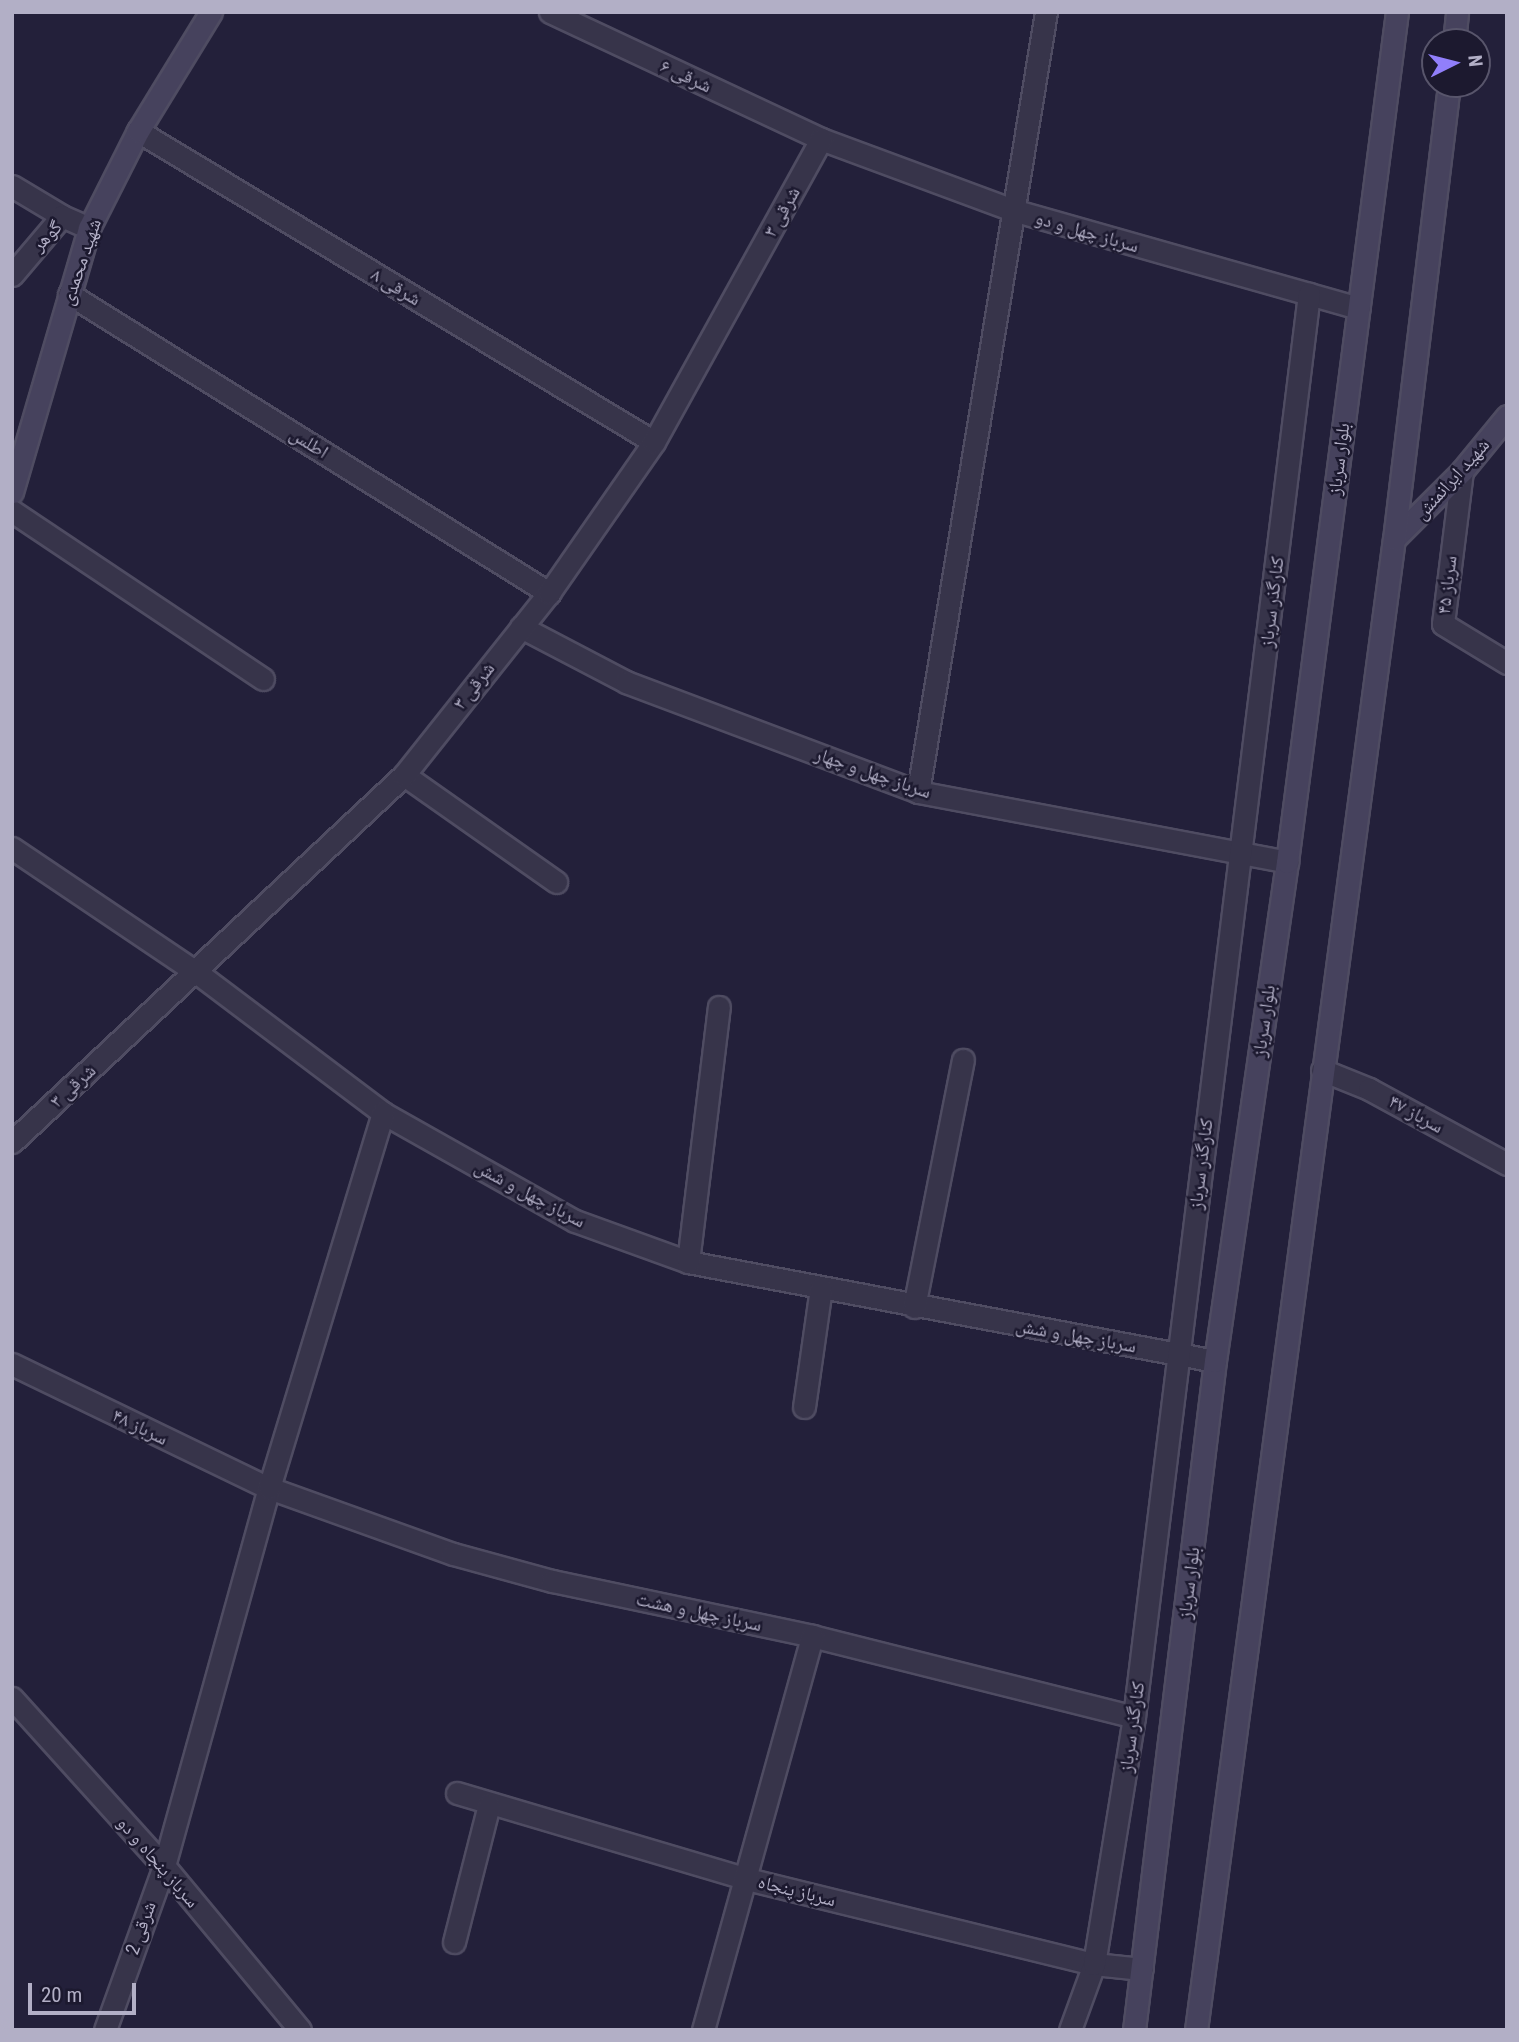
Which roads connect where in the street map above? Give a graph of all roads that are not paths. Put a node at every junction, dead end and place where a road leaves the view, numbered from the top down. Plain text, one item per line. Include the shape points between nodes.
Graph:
1 (211, 12) edge
2 (550, 12) edge
3 (1046, 12) edge
4 (1397, 12) edge
5 (1446, 98) edge
6 (138, 131) junction
7 (821, 139) junction
8 (12, 186) edge
9 (1016, 211) junction
10 (62, 216) junction
11 (89, 229) junction
12 (12, 275) edge
13 (69, 294) junction
14 (1309, 294) junction
15 (1359, 308) junction
16 (1507, 416) edge
17 (654, 442) junction
18 (1462, 471) junction
19 (12, 492) edge
20 (12, 511) edge
21 (1394, 539) junction
22 (549, 593) junction
23 (522, 627) junction
24 (1507, 663) edge
25 (263, 679) dead end
26 (404, 775) junction
27 (918, 792) junction
28 (12, 848) edge
29 (1240, 856) junction
30 (1287, 862) junction
31 (556, 881) dead end
32 (196, 972) junction
33 (719, 1007) dead end
34 (963, 1060) dead end
35 (1322, 1070) junction
36 (383, 1113) junction
37 (12, 1142) edge
38 (1507, 1164) edge
39 (688, 1262) junction
40 (821, 1288) junction
41 (914, 1307) junction
42 (1177, 1354) junction
43 (1215, 1361) junction
44 (12, 1364) edge
45 (804, 1408) dead end
46 (269, 1488) junction
47 (812, 1636) junction
48 (12, 1698) edge
49 (1134, 1717) junction
50 (457, 1793) dead end
51 (489, 1805) junction
52 (164, 1866) junction
53 (747, 1879) junction
54 (453, 1942) dead end
55 (1094, 1964) junction
56 (1142, 1969) junction
57 (105, 2030) edge
58 (300, 2030) edge
59 (703, 2030) edge
60 (1070, 2030) edge
61 (1134, 2030) edge
62 (1196, 2030) edge

1 - 6 main road, شهید محمدی
2 - 7 street, ۶ شرقی
3 - 9 street
4 - 15 main road, بلوار سرباز
5 - 21 main road
6 - 11 main road, شهید محمدی
6 - 17 street, ۸ شرقی
7 - 9 street, سرباز چهل و دو
7 - 17 street, شرقی ۳
8 - 10 street
9 - 14 street, سرباز چهل و دو
9 - 27 street
10 - 11 street, گوهر
10 - 12 street, گوهر
11 - 13 main road, شهید محمدی
13 - 19 main road, شهید محمدی
13 - 22 street, اطلس
14 - 15 street, سرباز چهل و دو
14 - 29 street, کنارگذر سرباز
15 - 30 main road, بلوار سرباز
16 - 18 main road, شهید ایرانمنش
17 - 22 street, شرقی ۳
18 - 21 main road, شهید ایرانمنش
18 - 24 street, سرباز ۴۵ via 1443,624
20 - 25 street
21 - 35 main road
22 - 23 street, شرقی ۳
23 - 26 street, شرقی ۳
23 - 27 street, سرباز چهل و چهار via 626,682
26 - 31 street
26 - 32 street, شرقی ۳
27 - 29 street, سرباز چهل و چهار
28 - 32 street, سرباز چهل و شش
29 - 30 street, سرباز چهل و چهار
29 - 42 street, کنارگذر سرباز
30 - 43 main road, بلوار سرباز
32 - 36 street, سرباز چهل و شش
32 - 37 street, شرقی ۳
33 - 39 street
34 - 41 street
35 - 38 street, سرباز ۴۷ via 1369,1089
35 - 62 main road
36 - 39 street, سرباز چهل و شش via 575,1221
36 - 46 street, شرقی 2
39 - 40 street, سرباز چهل و شش
40 - 41 street, سرباز چهل و شش
40 - 45 street
41 - 42 street, سرباز چهل و شش
42 - 43 street, سرباز چهل و شش
42 - 49 street, کنارگذر سرباز
43 - 56 main road, بلوار سرباز
44 - 46 street, سرباز ۴۸
46 - 47 street, سرباز چهل و هشت via 453,1553 552,1581
46 - 52 street, شرقی 2
47 - 49 street, سرباز چهل و هشت
47 - 53 street
48 - 52 street, سرباز پنجاه و دو
49 - 55 street, کنارگذر سرباز
50 - 51 street, سرباز پنجاه
51 - 53 street, سرباز پنجاه
51 - 54 street
52 - 57 street, شرقی 2
52 - 58 street, سرباز پنجاه و دو
53 - 55 street, سرباز پنجاه
53 - 59 street
55 - 56 street, سرباز پنجاه
55 - 60 street, کنارگذر سرباز
56 - 61 main road, بلوار سرباز

